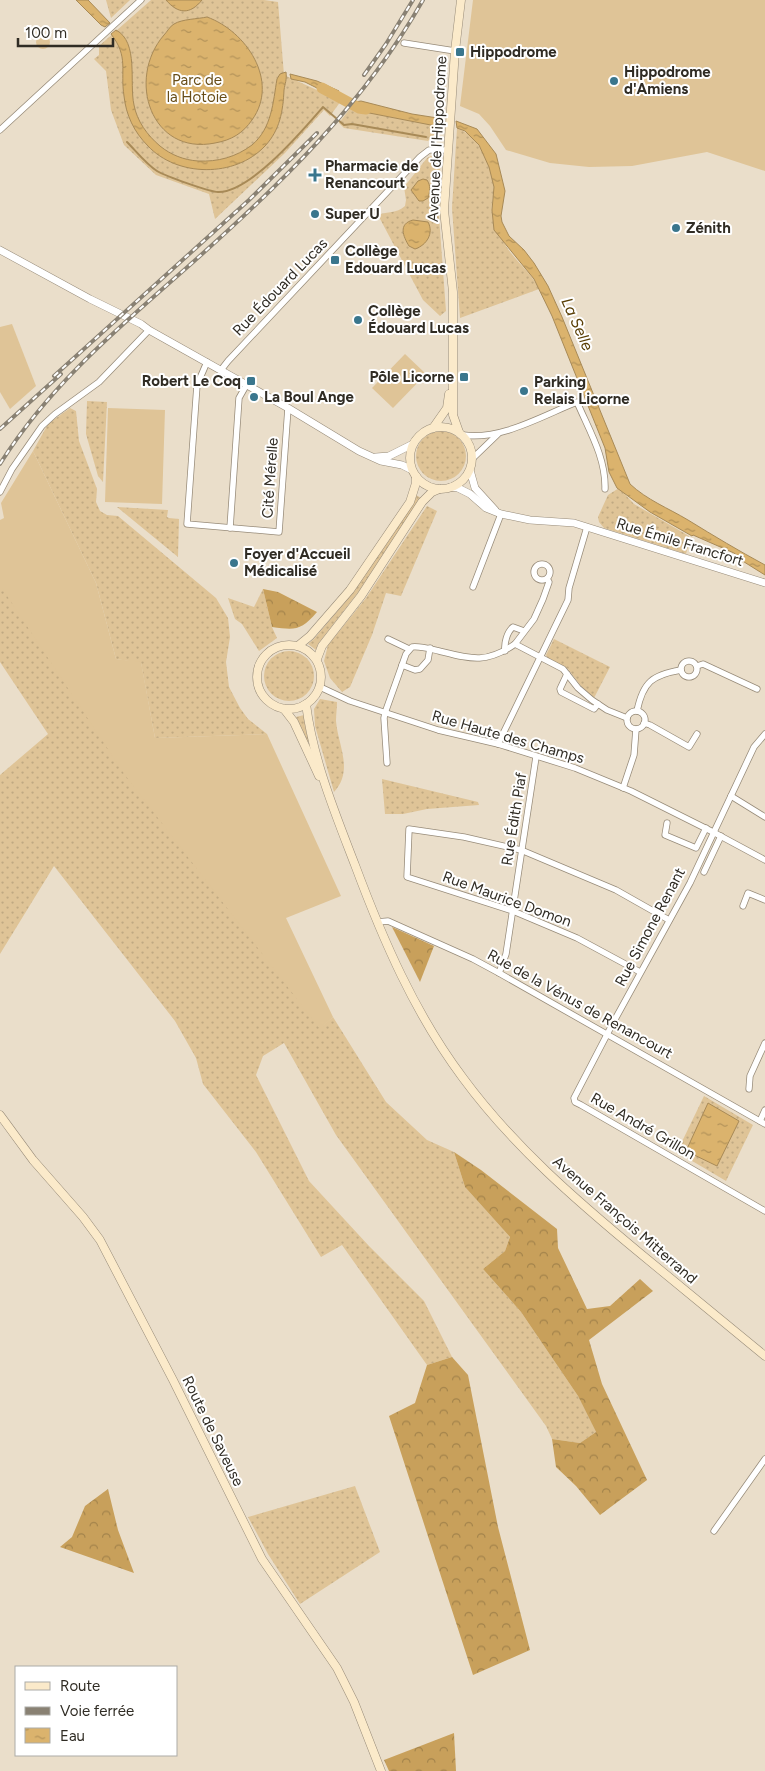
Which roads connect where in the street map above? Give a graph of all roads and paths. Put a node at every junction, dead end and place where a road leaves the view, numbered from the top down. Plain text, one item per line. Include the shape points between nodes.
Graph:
1 (141, 0) edge
2 (461, 0) edge
3 (404, 43) dead end
4 (455, 51) junction
5 (0, 130) edge
6 (448, 150) junction
7 (0, 250) edge
8 (149, 330) junction
9 (207, 362) junction
10 (452, 369) junction
11 (221, 370) junction
12 (247, 384) junction
13 (288, 408) junction
14 (432, 428) junction
15 (500, 432) junction
16 (461, 433) junction
17 (413, 444) junction
18 (372, 457) junction
19 (473, 458) junction
20 (470, 470) junction
21 (414, 473) junction
22 (451, 487) junction
23 (439, 489) junction
24 (606, 489) dead end
25 (0, 492) edge
26 (499, 513) junction
27 (587, 527) junction
28 (230, 528) junction
29 (547, 579) dead end
30 (765, 583) edge
31 (473, 587) dead end
32 (524, 631) junction
33 (388, 639) dead end
34 (514, 644) junction
35 (299, 645) junction
36 (430, 648) junction
37 (409, 649) junction
38 (505, 651) junction
39 (539, 658) junction
40 (317, 659) junction
41 (402, 665) junction
42 (697, 666) junction
43 (681, 670) junction
44 (568, 674) junction
45 (320, 687) junction
46 (757, 689) dead end
47 (306, 704) junction
48 (598, 704) junction
49 (284, 709) junction
50 (638, 711) junction
51 (384, 712) junction
52 (627, 718) junction
53 (644, 723) junction
54 (636, 729) junction
55 (697, 734) dead end
56 (765, 734) edge
57 (498, 744) junction
58 (536, 757) junction
59 (387, 763) dead end
60 (623, 788) junction
61 (731, 796) junction
62 (330, 800) junction
63 (765, 817) edge
64 (667, 823) dead end
65 (706, 828) junction
66 (713, 832) junction
67 (721, 836) junction
68 (521, 850) junction
69 (765, 860) edge
70 (704, 872) dead end
71 (765, 900) edge
72 (743, 906) dead end
73 (512, 911) junction
74 (669, 920) junction
75 (377, 922) junction
76 (499, 972) junction
77 (640, 972) junction
78 (608, 1033) junction
79 (765, 1043) edge
80 (749, 1089) dead end
81 (765, 1110) edge
82 (0, 1115) edge
83 (762, 1122) edge
84 (765, 1211) edge
85 (765, 1356) edge
86 (765, 1459) edge
87 (714, 1531) dead end
88 (381, 1771) edge

1 - 5 street
2 - 4 main road, Avenue de l'Hippodrome
3 - 4 street
4 - 6 main road, Avenue de l'Hippodrome
6 - 10 main road, Avenue de l'Hippodrome via 444,210 453,292
6 - 11 street, Rue Édouard Lucas via 429,150 420,157
7 - 8 street via 105,310
8 - 9 street
8 - 25 street via 99,382 42,426
9 - 11 street
9 - 28 street via 197,386 187,524
10 - 14 main road, Avenue de l'Hippodrome via 447,408
10 - 16 main road, Avenue de l'Hippodrome via 453,415
11 - 12 street
12 - 13 street
12 - 28 street via 239,398
13 - 18 street
13 - 28 street, Cité Mérelle via 280,532
14 - 16 main road via 446,427
14 - 17 main road
15 - 16 street via 470,436
15 - 19 street
15 - 24 street via 577,402 603,464
16 - 19 main road
17 - 18 street via 388,456
17 - 21 main road via 410,461
18 - 21 street via 402,465
19 - 20 main road
20 - 22 main road via 462,481
20 - 26 street via 475,488
21 - 23 main road via 422,483
21 - 35 main road via 416,483 410,502 350,590
22 - 23 main road
22 - 26 street, Rue Émile Francfort via 470,494 486,508
23 - 40 main road via 422,502 361,596 322,646
26 - 27 street, Rue Émile Francfort
26 - 31 street
27 - 30 street, Rue Émile Francfort
27 - 39 street via 568,600
29 - 32 street via 549,582 543,600
32 - 34 street
32 - 38 street via 510,629
33 - 37 street
34 - 38 street
34 - 39 street
35 - 40 main road
35 - 49 main road via 288,644 273,649 262,659 258,669 257,680 265,699
36 - 37 street via 418,646
36 - 38 street via 473,658 486,658
36 - 41 street via 428,660 420,669
37 - 41 street
39 - 44 street
39 - 57 street
40 - 45 main road via 321,668
41 - 51 street
42 - 43 street via 691,661 686,662
42 - 43 street via 692,677 686,677
42 - 46 street via 703,664
43 - 50 street via 659,675 650,681 644,688
44 - 48 street via 578,688
44 - 48 street via 561,692 594,709
45 - 47 main road
45 - 51 street, Rue Haute des Champs
47 - 49 main road
47 - 62 main road, Avenue François Mitterrand
48 - 52 street
49 - 62 main road, Avenue François Mitterrand via 294,722
50 - 52 street
50 - 53 street via 645,718
51 - 57 street, Rue Haute des Champs via 438,730
51 - 59 street
52 - 54 street via 629,725
53 - 54 street
53 - 55 street via 689,747
54 - 60 street via 634,754
56 - 61 street, Rue Simone Renant via 754,747
57 - 58 street, Rue Haute des Champs
58 - 60 street, Rue Haute des Champs via 575,768
58 - 68 street, Rue Édith Piaf
60 - 65 street, Rue Haute des Champs
61 - 63 street
61 - 66 street, Rue Simone Renant
62 - 75 main road, Avenue François Mitterrand
64 - 65 street via 665,835 696,848
65 - 66 street, Rue Haute des Champs
66 - 67 street, Rue Haute des Champs
66 - 74 street, Rue Simone Renant
67 - 69 street, Rue Haute des Champs
67 - 70 street
68 - 73 street, Rue Édith Piaf
68 - 73 street, Rue Maurice Domon via 409,829 407,877
68 - 74 street via 616,890
71 - 72 street via 748,893
73 - 76 street, Rue Édith Piaf via 506,954
73 - 77 street, Rue Maurice Domon via 577,938
74 - 77 street, Rue Simone Renant
75 - 76 street, Rue de la Vénus de Renancourt via 385,920
75 - 85 main road, Avenue François Mitterrand via 430,1027 462,1077 494,1117 574,1199
76 - 78 street, Rue de la Vénus de Renancourt
77 - 78 street, Rue Simone Renant
78 - 83 street, Rue de la Vénus de Renancourt
78 - 84 street, Rue André Grillon via 576,1092 575,1102
79 - 80 street via 750,1076
81 - 83 street
82 - 88 main road, Route de Saveuse via 100,1240 262,1559 336,1668 354,1702
86 - 87 street

